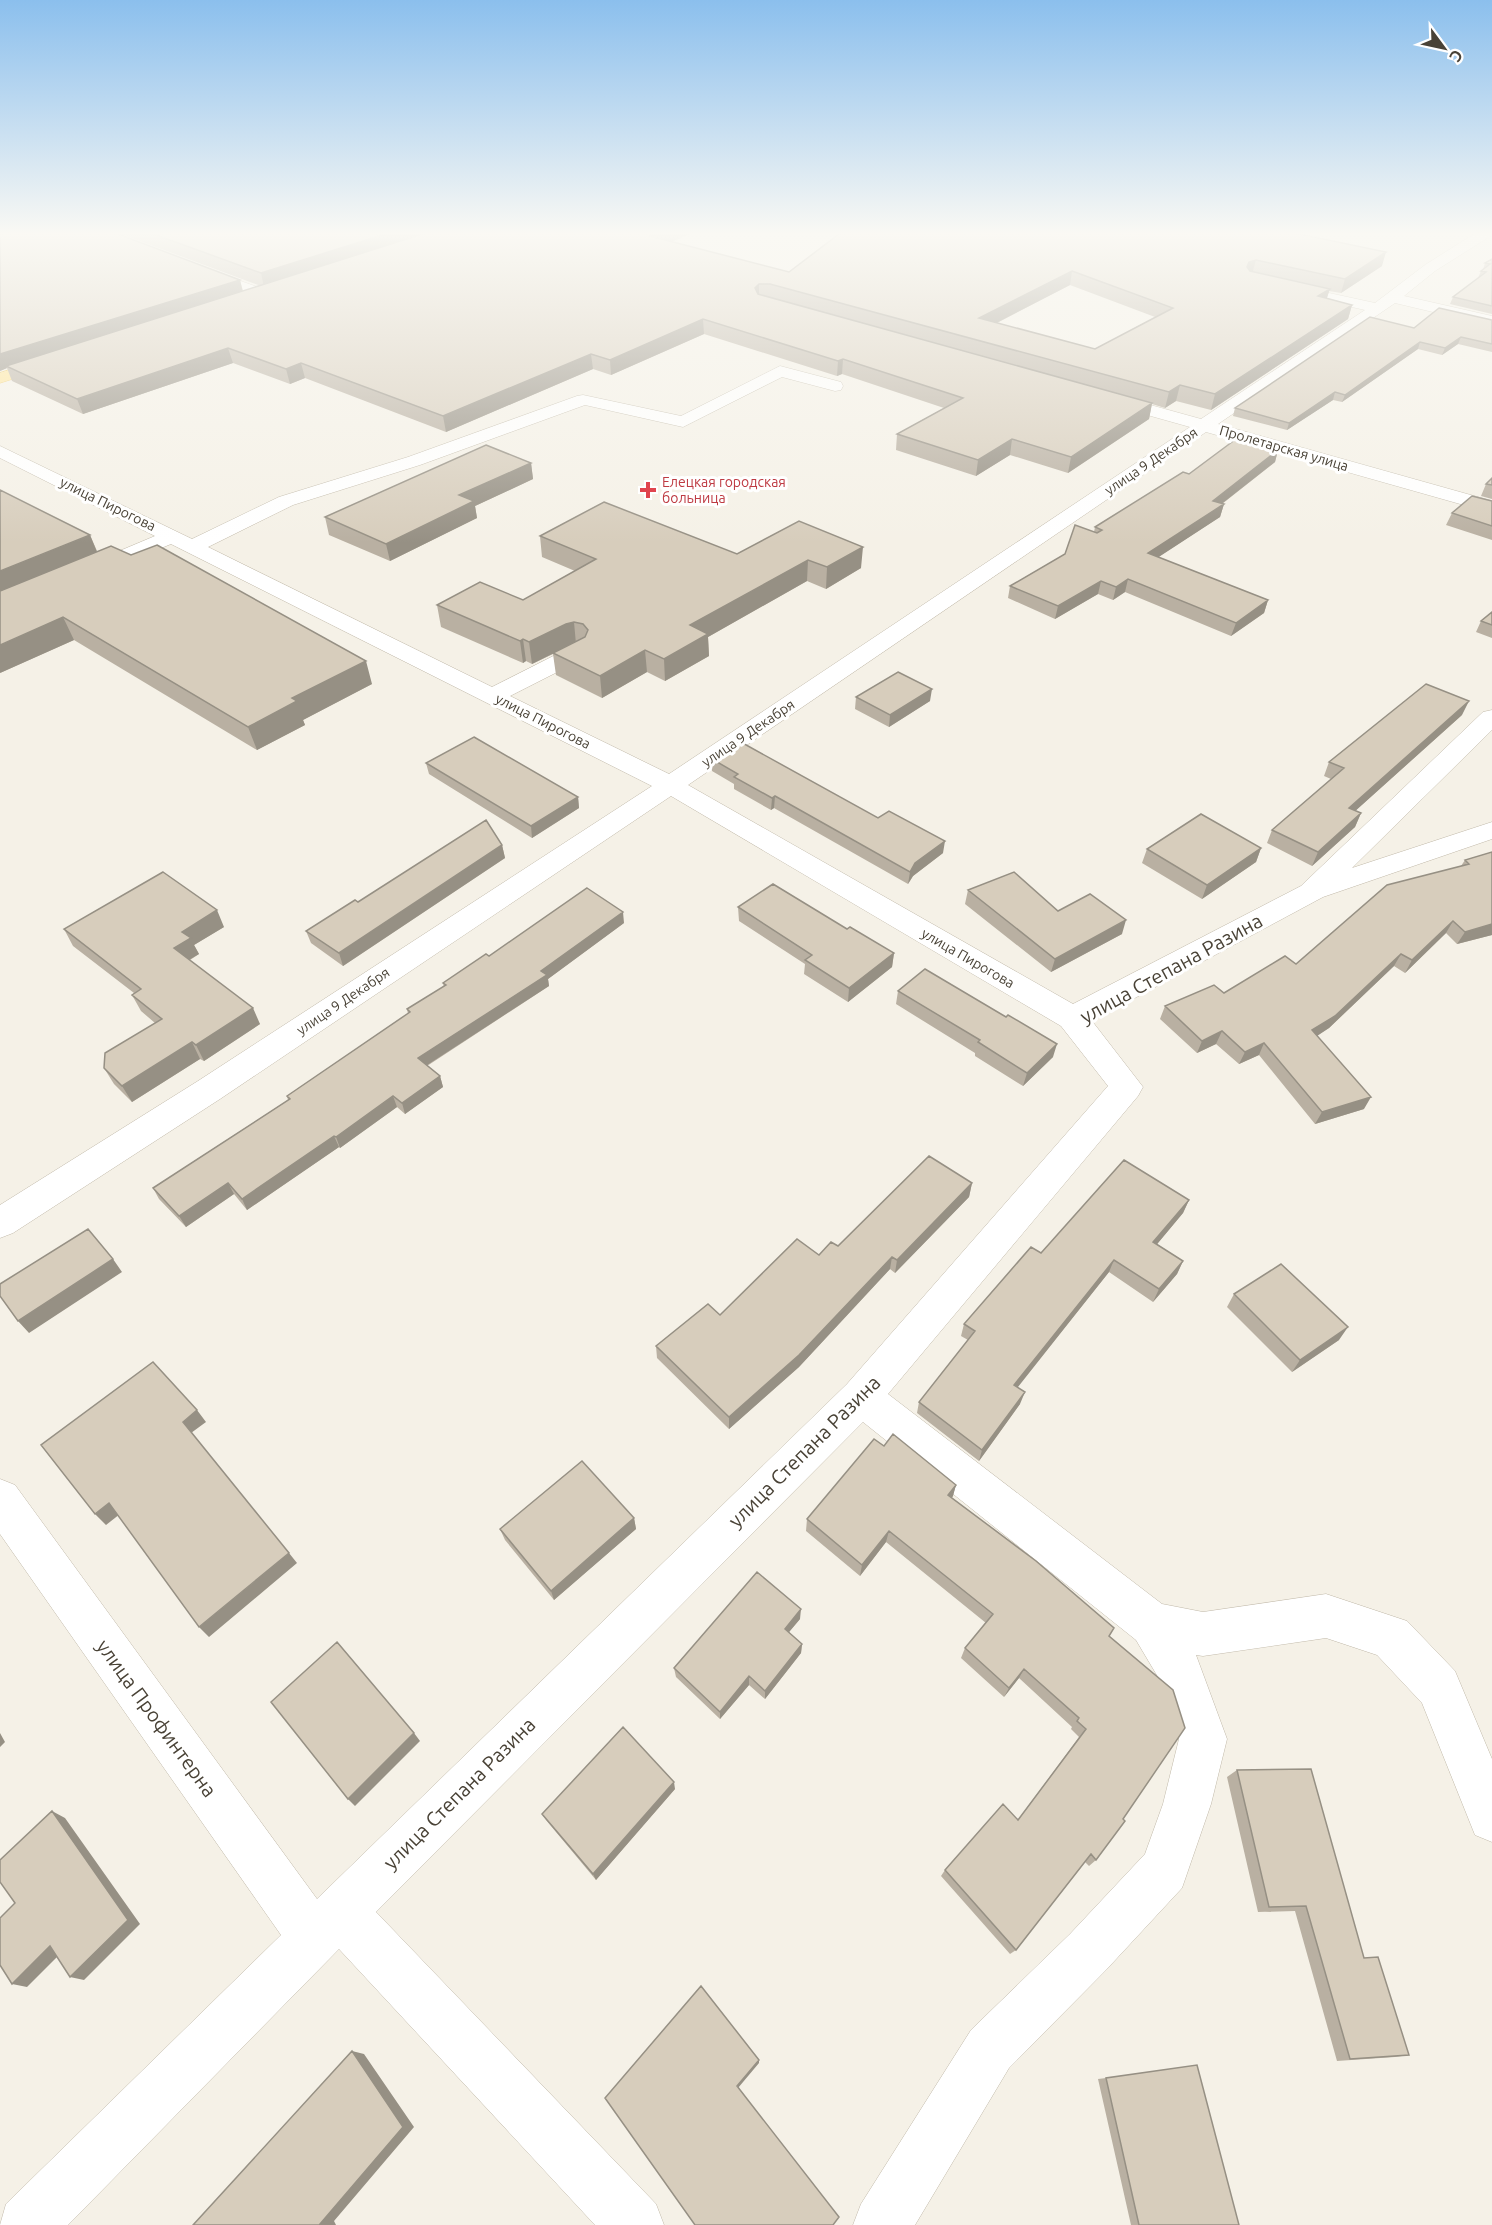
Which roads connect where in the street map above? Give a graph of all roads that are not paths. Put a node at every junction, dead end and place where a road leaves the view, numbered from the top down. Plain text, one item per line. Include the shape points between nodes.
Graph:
1 (1338, 335) edge
2 (66, 357) edge
3 (0, 378) edge
4 (835, 386) edge
5 (1092, 394) edge
6 (1204, 426) junction
7 (0, 451) edge
8 (1492, 507) edge
9 (183, 541) junction
10 (66, 581) edge
11 (577, 653) edge
12 (492, 696) junction
13 (1492, 717) edge
14 (670, 785) junction
15 (1492, 830) edge
16 (1311, 892) junction
17 (1072, 1018) junction
18 (0, 1223) edge
19 (861, 1397) junction
20 (0, 1499) edge
21 (1152, 1624) junction
22 (1492, 1818) edge
23 (327, 1925) junction
24 (27, 2225) edge
25 (635, 2225) edge
26 (882, 2225) edge

1 - 6 street, улица 9 Декабря
2 - 3 main road
4 - 9 street via 780,371 683,422 583,400 414,461 286,501
5 - 6 street, Пролетарская улица
6 - 8 street, Пролетарская улица
6 - 14 street, улица 9 Декабря
7 - 9 street, улица Пирогова
9 - 10 street
9 - 12 street, улица Пирогова
11 - 12 street
12 - 14 street, улица Пирогова
13 - 16 street, улица Степана Разина
14 - 17 street, улица Пирогова
14 - 18 street, улица 9 Декабря via 209,1090
15 - 16 street
16 - 17 street, улица Степана Разина
17 - 19 street, улица Степана Разина via 1127,1087
19 - 21 street
19 - 23 street, улица Степана Разина
20 - 23 street, улица Профинтерна
21 - 22 street via 1203,1634 1326,1616 1391,1637 1440,1687
21 - 26 street via 1180,1671 1203,1739 1187,1804 1164,1870 1089,1952 990,2049
23 - 24 street, улица Степана Разина
23 - 25 street, улица Профинтерна

